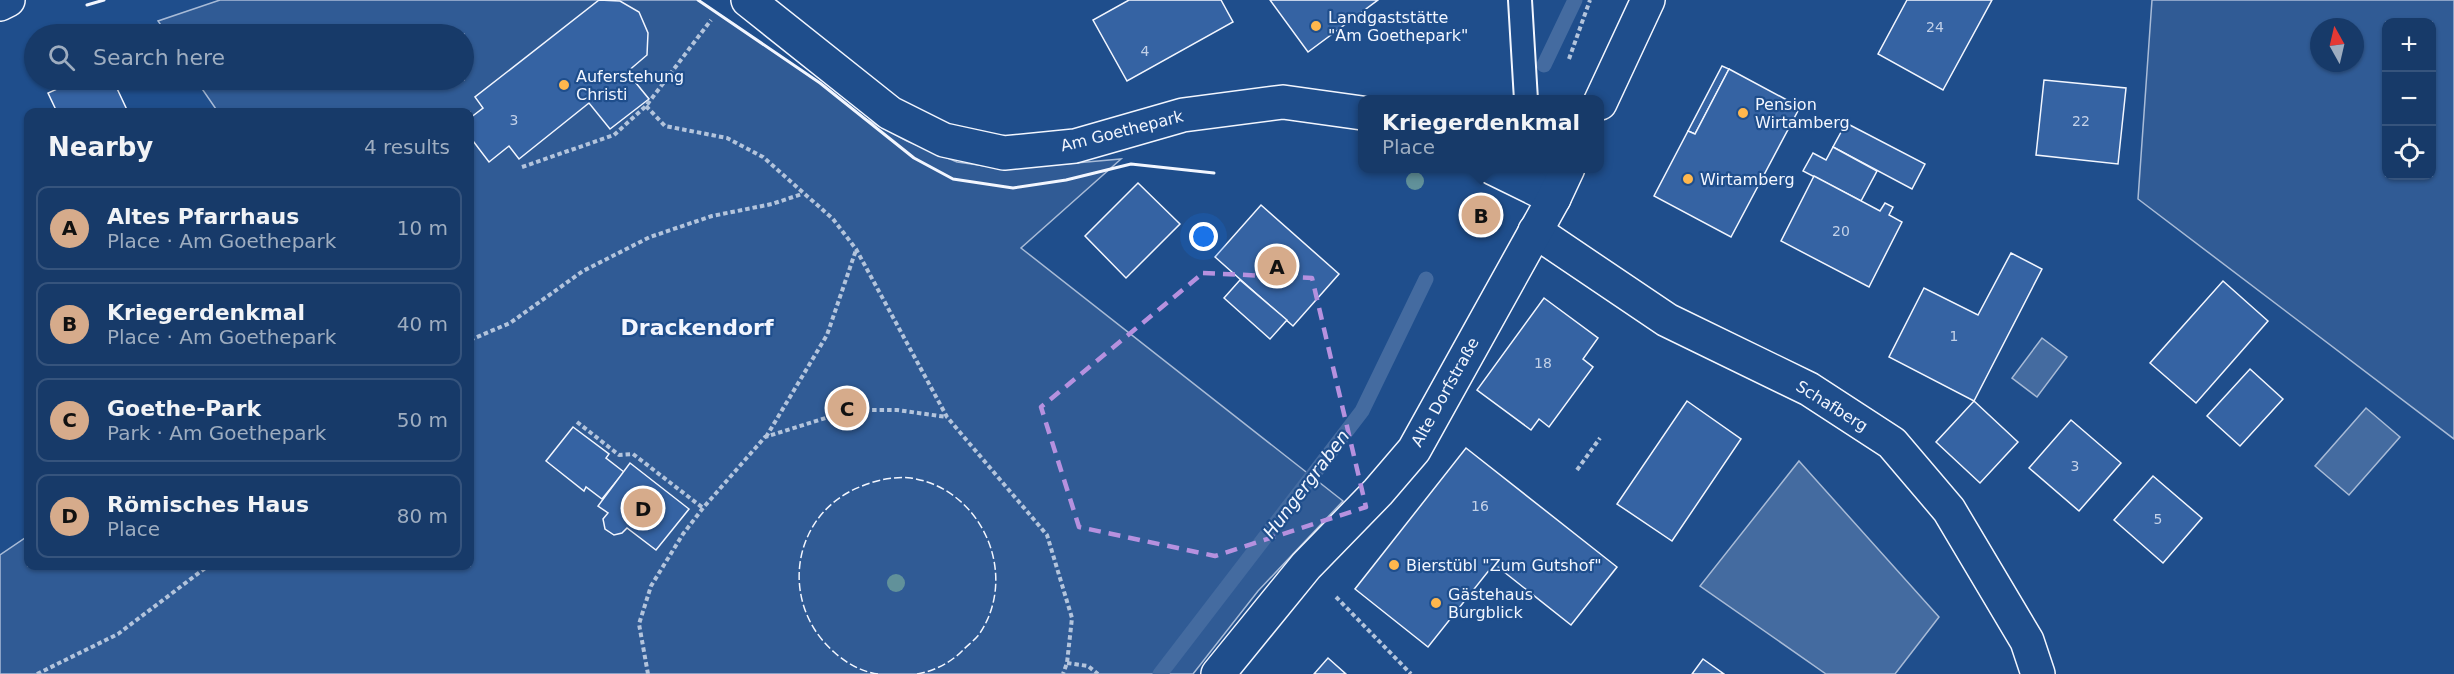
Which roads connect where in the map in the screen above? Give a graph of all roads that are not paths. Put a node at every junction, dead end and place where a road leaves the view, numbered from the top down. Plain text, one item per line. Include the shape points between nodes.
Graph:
1 (8, 0) edge
2 (748, 0) edge
3 (1520, 0) edge
4 (1648, 0) edge
5 (0, 4) edge
6 (1526, 95) edge
7 (1603, 95) edge
8 (1358, 112) edge
9 (1503, 173) edge
10 (1544, 173) edge
11 (1566, 173) edge
12 (1554, 198) junction
13 (1535, 231) junction
14 (1218, 674) edge
15 (2038, 674) edge

1 - 5 street
2 - 8 street, Am Goethepark via 890,113 944,140 1004,153 1075,146 1183,115 1283,102
3 - 6 lane
4 - 7 street
9 - 12 street
10 - 12 lane
11 - 12 street, Alte Dorfstraße
12 - 13 street, Alte Dorfstraße
13 - 14 street, Alte Dorfstraße via 1414,450 1306,566
13 - 15 street, Schafberg via 1667,320 1809,389 1892,443 1948,510 2027,641

